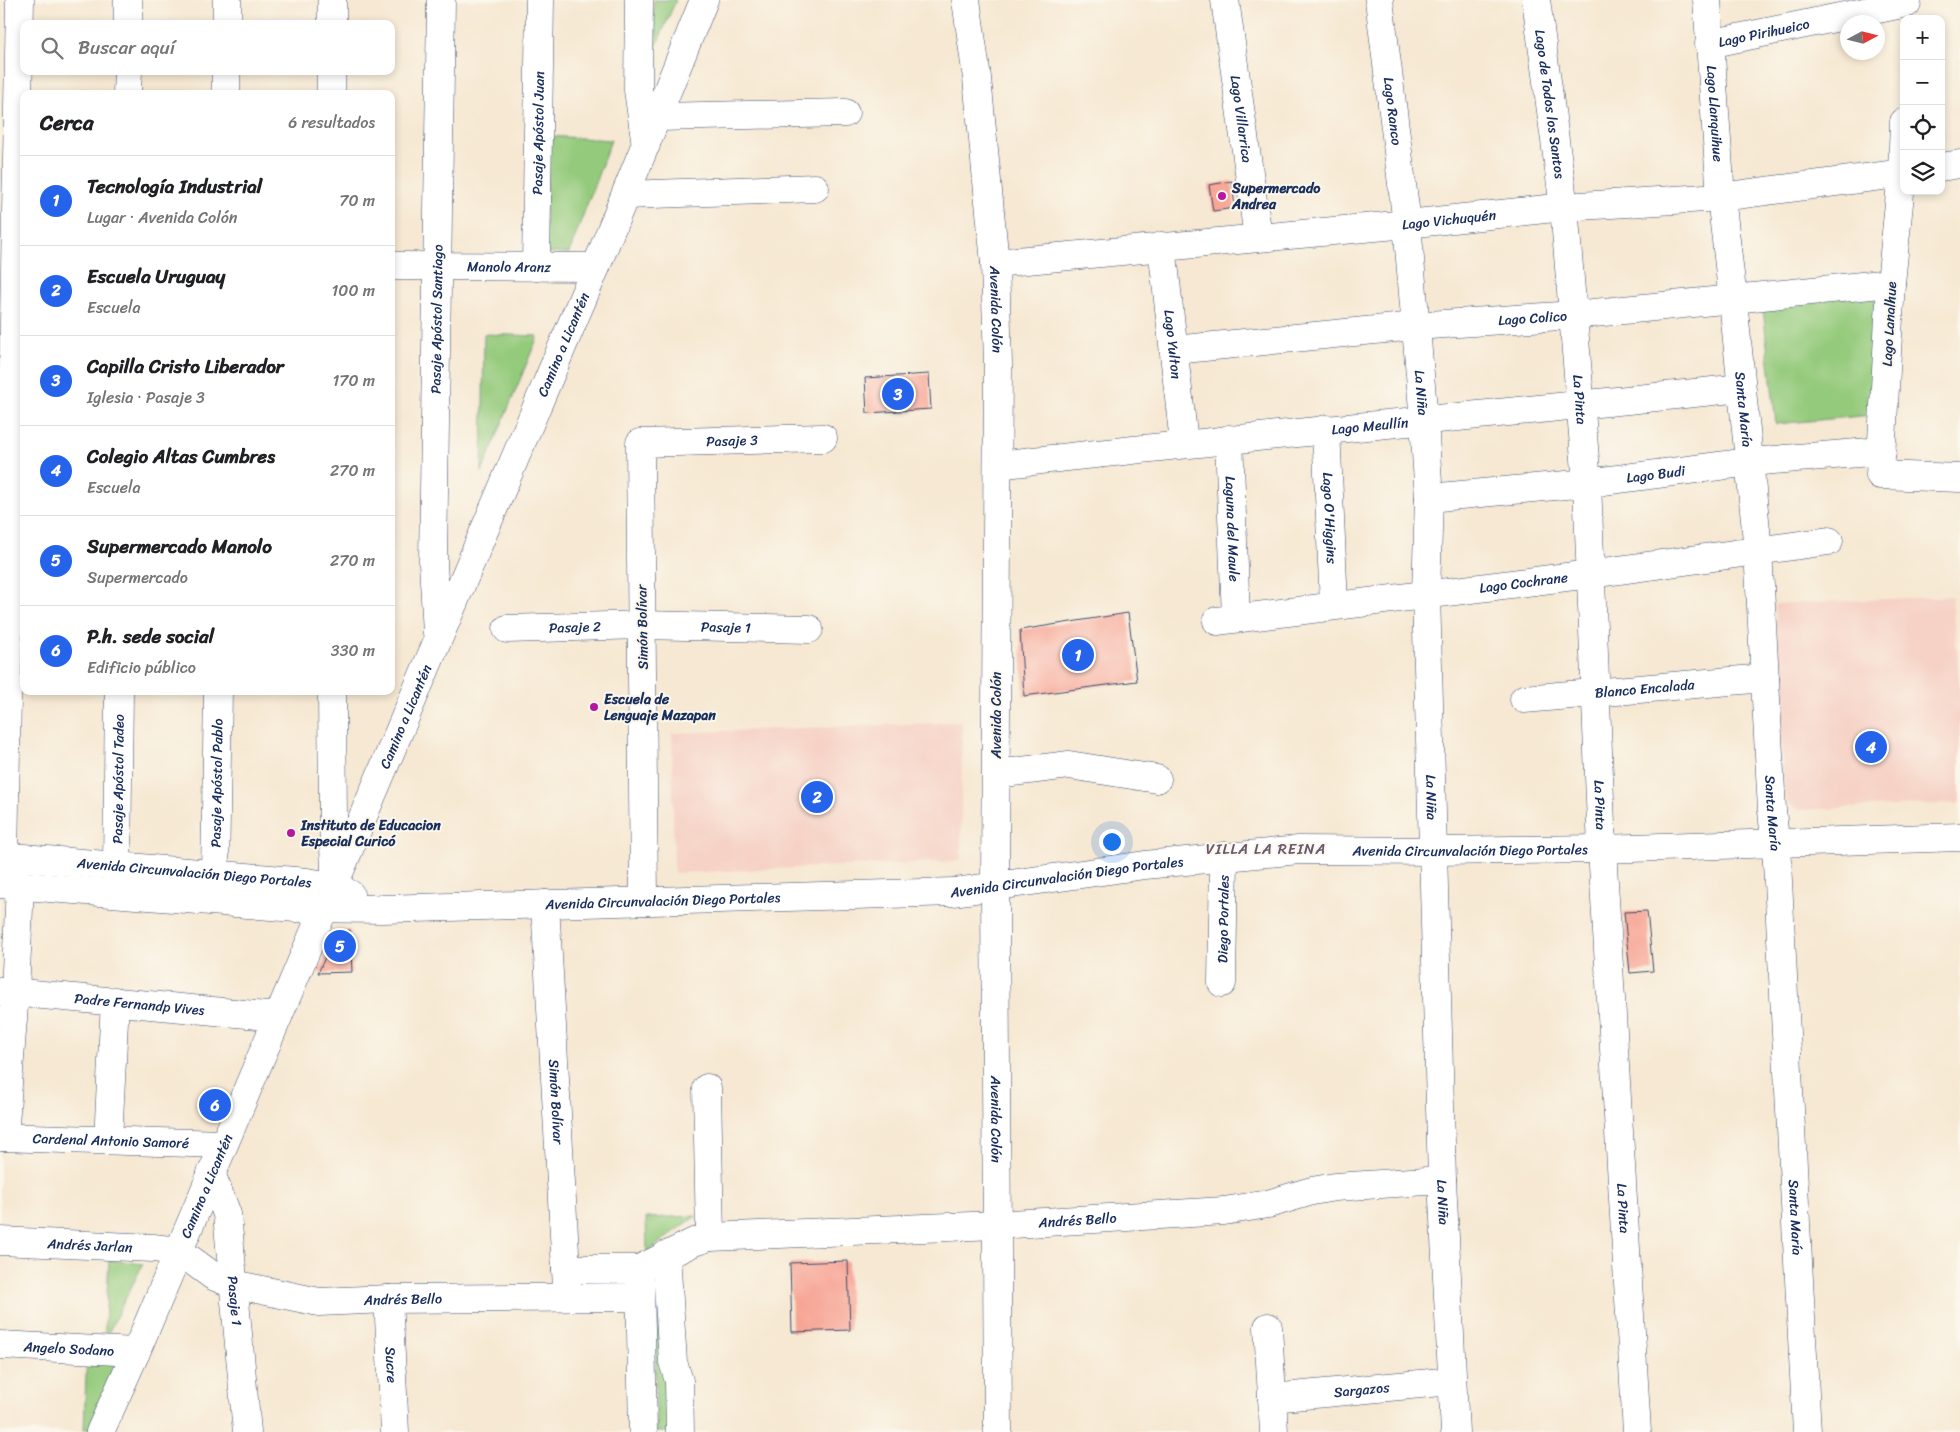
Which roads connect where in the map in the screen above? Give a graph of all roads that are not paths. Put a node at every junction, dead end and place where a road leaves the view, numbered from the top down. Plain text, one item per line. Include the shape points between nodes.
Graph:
1 (20, 0) edge
2 (128, 0) edge
3 (227, 0) edge
4 (332, 0) edge
5 (441, 0) edge
6 (540, 0) edge
7 (639, 0) edge
8 (704, 0) edge
9 (966, 0) edge
10 (1226, 0) edge
11 (1379, 0) edge
12 (1536, 0) edge
13 (1707, 0) edge
14 (1907, 7) edge
15 (128, 20) edge
16 (227, 20) edge
17 (332, 20) edge
18 (1709, 44) junction
19 (128, 75) edge
20 (226, 75) edge
21 (331, 75) edge
22 (127, 90) edge
23 (226, 90) edge
24 (331, 90) edge
25 (846, 113) dead end
26 (658, 117) junction
27 (646, 146) junction
28 (1960, 164) edge
29 (1945, 166) edge
30 (1900, 173) edge
31 (815, 188) dead end
32 (626, 195) junction
33 (1901, 195) edge
34 (1721, 197) junction
35 (1564, 207) junction
36 (1407, 224) junction
37 (1258, 237) junction
38 (1162, 246) junction
39 (13, 261) edge
40 (995, 262) junction
41 (395, 266) edge
42 (437, 266) junction
43 (536, 267) junction
44 (596, 267) junction
45 (1891, 283) junction
46 (1733, 300) junction
47 (1574, 315) junction
48 (1415, 326) junction
49 (1174, 350) junction
50 (1741, 388) junction
51 (1581, 406) junction
52 (1424, 421) junction
53 (1326, 429) junction
54 (823, 438) dead end
55 (1229, 439) junction
56 (640, 443) joint
57 (1184, 443) junction
58 (1750, 462) junction
59 (1881, 463) junction
60 (998, 465) junction
61 (1960, 478) edge
62 (1587, 483) junction
63 (1428, 498) junction
64 (1830, 541) dead end
65 (1758, 550) junction
66 (1590, 574) junction
67 (1426, 593) junction
68 (1334, 605) junction
69 (1227, 619) joint
70 (642, 624) junction
71 (507, 629) dead end
72 (809, 629) dead end
73 (437, 640) junction
74 (1765, 678) junction
75 (1595, 693) junction
76 (119, 695) edge
77 (218, 695) edge
78 (332, 695) edge
79 (1524, 699) dead end
80 (996, 774) junction
81 (1157, 779) dead end
82 (1960, 837) edge
83 (1775, 843) junction
84 (1602, 849) junction
85 (1434, 851) junction
86 (2, 856) edge
87 (1224, 856) junction
88 (116, 867) junction
89 (215, 874) junction
90 (10, 885) edge
91 (995, 887) junction
92 (331, 891) junction
93 (644, 901) junction
94 (545, 904) junction
95 (1222, 983) dead end
96 (8, 992) edge
97 (115, 1001) junction
98 (278, 1017) junction
99 (707, 1088) dead end
100 (2, 1137) edge
101 (108, 1140) junction
102 (223, 1144) junction
103 (211, 1173) junction
104 (1442, 1180) junction
105 (996, 1225) junction
106 (710, 1237) junction
107 (0, 1241) edge
108 (179, 1251) junction
109 (666, 1255) junction
110 (566, 1269) junction
111 (639, 1269) junction
112 (233, 1284) junction
113 (640, 1297) junction
114 (568, 1298) junction
115 (388, 1299) junction
116 (1268, 1326) dead end
117 (0, 1345) edge
118 (136, 1352) junction
119 (1452, 1381) junction
120 (1272, 1398) junction
121 (100, 1432) edge
122 (246, 1432) edge
123 (394, 1432) edge
124 (644, 1432) edge
125 (680, 1432) edge
126 (998, 1432) edge
127 (1274, 1432) edge
128 (1455, 1432) edge
129 (1637, 1432) edge
130 (1807, 1432) edge

1 - 39 street
2 - 15 street
3 - 16 street
4 - 17 street
5 - 42 street, Pasaje Apóstol Santiago
6 - 43 street, Pasaje Apóstol Juan
7 - 27 street via 638,90
8 - 26 street, Camino a Licantén
9 - 40 street, Avenida Colón
10 - 37 street, Lago Villarrica
11 - 36 street, Lago Ranco
12 - 35 street, Lago de Todos los Santos
13 - 18 street, Lago Llanquihue
14 - 18 street, Lago Pirihueico
18 - 34 street, Lago Llanquihue
19 - 22 street
20 - 23 street
21 - 24 street
25 - 26 street
26 - 27 street, Camino a Licantén
27 - 32 street, Camino a Licantén
28 - 29 street
30 - 34 street, Lago Vichuquén
31 - 32 street
32 - 44 street, Camino a Licantén
33 - 45 street, Lago Lanalhue
34 - 35 street, Lago Vichuquén
34 - 46 street, Santa María
35 - 36 street, Lago Vichuquén
35 - 47 street, La Pinta
36 - 37 street, Lago Vichuquén
36 - 48 street, La Niña
37 - 38 street, Lago Vichuquén
38 - 40 street, Lago Vichuquén
38 - 49 street, Lago Yulton
39 - 86 street
40 - 60 street, Avenida Colón
41 - 42 street, Manolo Aranz
42 - 43 street, Manolo Aranz
42 - 73 street, Pasaje Apóstol Santiago via 433,563
43 - 44 street, Manolo Aranz
44 - 73 street, Camino a Licantén
45 - 46 street, Lago Colico
45 - 59 street, Lago Lanalhue
46 - 47 street, Lago Colico
46 - 50 street, Santa María
47 - 48 street, Lago Colico
47 - 51 street, La Pinta
48 - 49 street, Lago Colico
48 - 52 street, La Niña
49 - 57 street, Lago Yulton
50 - 51 street, Lago Meullín
50 - 58 street, Santa María
51 - 52 street, Lago Meullín
51 - 62 street, La Pinta
52 - 53 street, Lago Meullín
52 - 63 street, La Niña
53 - 55 street, Lago Meullín
53 - 68 street, Lago O'Higgins
54 - 56 street, Pasaje 3
55 - 57 street, Lago Meullín
55 - 69 street, Laguna del Maule
56 - 70 street, Simón Bolívar
57 - 60 street, Lago Meullín
58 - 59 street, Lago Budi
58 - 62 street, Lago Budi
58 - 65 street, Santa María
59 - 61 street, Lago Budi
60 - 80 street, Avenida Colón
62 - 63 street, Lago Budi
62 - 66 street, La Pinta
63 - 67 street, La Niña
64 - 65 street, Lago Cochrane
65 - 66 street, Lago Cochrane
65 - 74 street, Santa María
66 - 67 street, Lago Cochrane
66 - 75 street, La Pinta
67 - 68 street, Lago Cochrane
67 - 85 street, La Niña
68 - 69 street, Lago Cochrane
70 - 71 street, Pasaje 2
70 - 72 street, Pasaje 1
70 - 93 street, Simón Bolívar
73 - 92 street, Camino a Licantén
74 - 75 street, Blanco Encalada
74 - 83 street, Santa María
75 - 79 street, Blanco Encalada
75 - 84 street, La Pinta
76 - 88 street, Pasaje Apóstol Tadeo
77 - 89 street, Pasaje Apóstol Pablo
78 - 92 street
80 - 81 street via 1070,766
80 - 91 street, Avenida Colón
82 - 83 street, Avenida Circunvalación Diego Portales
83 - 84 street, Avenida Circunvalación Diego Portales
83 - 130 street, Santa María
84 - 85 street, Avenida Circunvalación Diego Portales
84 - 129 street, La Pinta
85 - 87 street, Avenida Circunvalación Diego Portales via 1299,850
85 - 104 street, La Niña
86 - 88 street, Avenida Circunvalación Diego Portales
86 - 90 street
87 - 91 street, Avenida Circunvalación Diego Portales
87 - 95 street, Diego Portales
88 - 89 street, Avenida Circunvalación Diego Portales
89 - 92 street, Avenida Circunvalación Diego Portales via 307,882
90 - 92 street, Avenida Circunvalación Diego Portales
90 - 96 street
91 - 93 street, Avenida Circunvalación Diego Portales via 954,892
91 - 105 street, Avenida Colón
92 - 94 street, Avenida Circunvalación Diego Portales via 383,909
92 - 98 street, Camino a Licantén
93 - 94 street, Avenida Circunvalación Diego Portales
94 - 110 street, Simón Bolívar
96 - 97 street, Padre Fernandp Vives
96 - 100 street
97 - 98 street, Padre Fernandp Vives
97 - 101 street
98 - 102 street, Camino a Licantén
99 - 106 street
100 - 101 street, Cardenal Antonio Samoré
101 - 102 street, Cardenal Antonio Samoré
102 - 103 street, Camino a Licantén
103 - 108 street, Camino a Licantén
103 - 112 street, Pasaje 1 via 227,1214
104 - 105 street, Andrés Bello via 1335,1187 1224,1211
104 - 119 street, La Niña
105 - 106 street, Andrés Bello
105 - 126 street, Avenida Colón
106 - 109 street, Andrés Bello
107 - 108 street, Andrés Jarlan
108 - 112 street, Andrés Bello via 214,1276
108 - 118 street, Camino a Licantén
109 - 111 street, Andrés Bello
109 - 125 street via 673,1362 679,1381
110 - 111 street, Andrés Bello
110 - 114 street, Simón Bolívar
111 - 113 street
112 - 115 street, Andrés Bello via 319,1302
112 - 122 street, Pasaje 1
113 - 114 street, Andrés Bello
113 - 124 street
114 - 115 street, Andrés Bello
115 - 123 street, Sucre
116 - 120 street
117 - 118 street, Angelo Sodano
118 - 121 street, Camino a Licantén
119 - 120 street, Sargazos
119 - 128 street, La Niña
120 - 127 street

